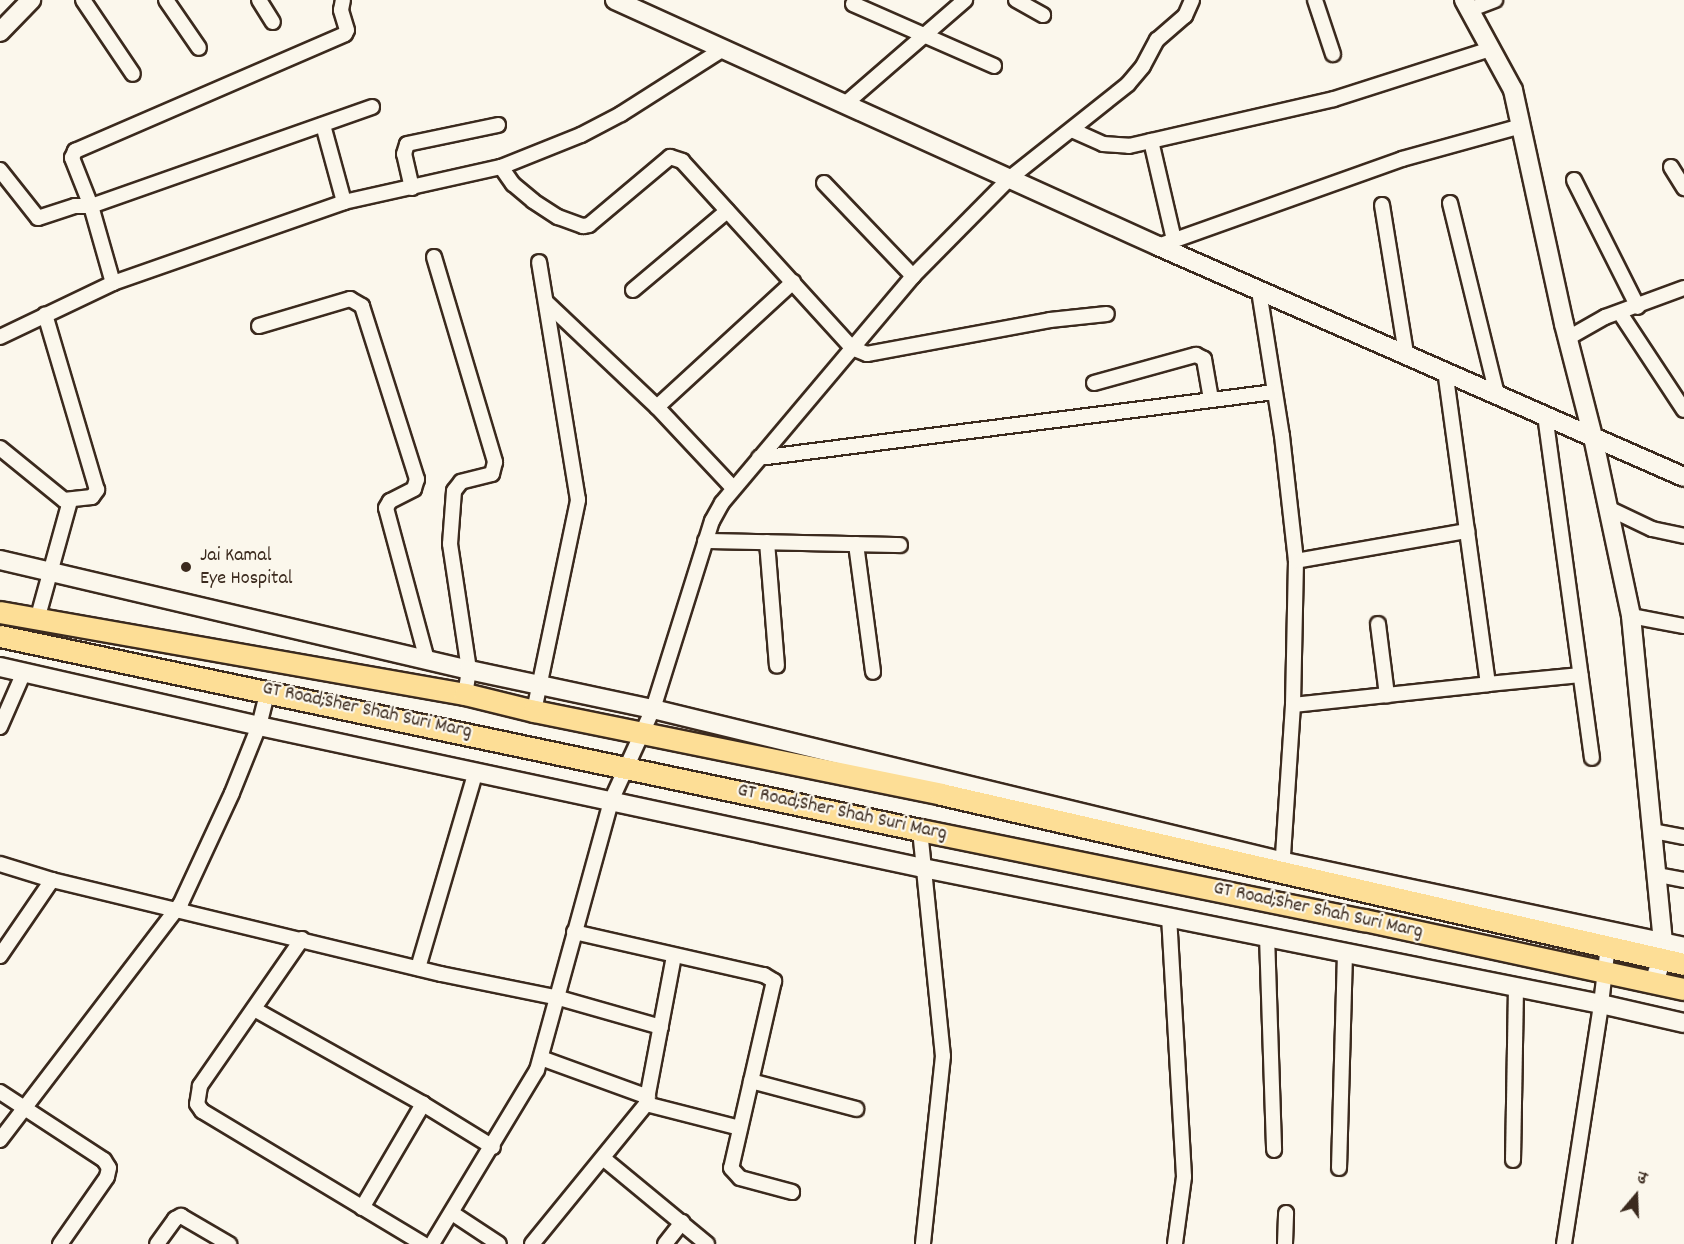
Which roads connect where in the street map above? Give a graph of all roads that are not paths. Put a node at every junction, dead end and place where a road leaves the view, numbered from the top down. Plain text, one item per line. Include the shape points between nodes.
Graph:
1 (31, 0) edge
2 (83, 0) edge
3 (166, 0) edge
4 (259, 0) edge
5 (343, 0) edge
6 (964, 0) edge
7 (1016, 0) edge
8 (1192, 0) edge
9 (1316, 0) edge
10 (1495, 0) edge
11 (618, 1) edge
12 (853, 4) dead end
13 (1467, 5) edge
14 (948, 6) edge
15 (1043, 15) dead end
16 (273, 22) dead end
17 (0, 32) edge
18 (926, 34) junction
19 (199, 48) dead end
20 (723, 49) junction
21 (1491, 49) junction
22 (1333, 54) dead end
23 (994, 66) dead end
24 (133, 74) dead end
25 (845, 104) junction
26 (372, 107) dead end
27 (323, 125) junction
28 (498, 125) dead end
29 (1521, 126) junction
30 (1072, 130) junction
31 (1151, 141) junction
32 (501, 167) junction
33 (1671, 168) dead end
34 (0, 170) edge
35 (1010, 178) junction
36 (1574, 180) dead end
37 (824, 183) dead end
38 (412, 188) junction
39 (1684, 188) edge
40 (344, 202) junction
41 (1450, 203) dead end
42 (1382, 205) dead end
43 (91, 206) junction
44 (728, 211) junction
45 (1166, 243) junction
46 (434, 257) dead end
47 (539, 262) dead end
48 (913, 276) junction
49 (793, 282) junction
50 (113, 283) junction
51 (1684, 288) edge
52 (633, 290) dead end
53 (1259, 291) junction
54 (547, 303) junction
55 (1638, 307) junction
56 (1620, 313) junction
57 (45, 315) junction
58 (1107, 315) dead end
59 (258, 326) dead end
60 (0, 337) edge
61 (1568, 338) junction
62 (852, 348) junction
63 (1406, 354) junction
64 (1445, 372) junction
65 (1094, 383) dead end
66 (1274, 392) junction
67 (1497, 394) junction
68 (1211, 399) junction
69 (657, 407) junction
70 (1684, 410) edge
71 (1545, 416) junction
72 (1593, 437) junction
73 (0, 448) edge
74 (759, 458) junction
75 (1684, 477) edge
76 (733, 488) junction
77 (70, 501) junction
78 (1608, 508) junction
79 (1467, 531) junction
80 (1684, 536) edge
81 (705, 541) junction
82 (767, 542) junction
83 (856, 544) junction
84 (900, 545) dead end
85 (0, 560) edge
86 (1296, 561) junction
87 (50, 571) junction
88 (0, 612) edge
89 (1630, 616) junction
90 (38, 620) junction
91 (1378, 624) dead end
92 (1684, 626) edge
93 (0, 636) edge
94 (427, 660) junction
95 (777, 666) dead end
96 (0, 667) edge
97 (470, 670) junction
98 (24, 672) junction
99 (873, 672) dead end
100 (1581, 675) junction
101 (1488, 684) junction
102 (539, 685) junction
103 (268, 690) junction
104 (465, 694) junction
105 (1387, 695) junction
106 (1293, 705) junction
107 (653, 709) junction
108 (534, 711) junction
109 (259, 726) junction
110 (0, 727) edge
111 (642, 733) junction
112 (1593, 758) dead end
113 (627, 767) junction
114 (476, 771) junction
115 (611, 801) junction
116 (920, 830) junction
117 (1653, 831) junction
118 (1684, 837) edge
119 (0, 864) edge
120 (1281, 867) junction
121 (923, 868) junction
122 (1658, 875) junction
123 (52, 880) junction
124 (1684, 880) edge
125 (178, 909) junction
126 (1169, 916) junction
127 (574, 932) junction
128 (1267, 936) junction
129 (302, 939) junction
130 (1608, 945) junction
131 (1684, 947) edge
132 (1662, 950) junction
133 (1345, 951) junction
134 (0, 956) edge
135 (674, 956) junction
136 (1684, 964) edge
137 (418, 968) junction
138 (1606, 972) junction
139 (1654, 983) junction
140 (1515, 986) junction
141 (1684, 989) edge
142 (559, 999) junction
143 (1601, 1004) junction
144 (254, 1009) junction
145 (1684, 1023) edge
146 (661, 1026) junction
147 (541, 1058) junction
148 (751, 1081) junction
149 (0, 1092) edge
150 (647, 1100) junction
151 (423, 1104) junction
152 (23, 1107) junction
153 (856, 1109) dead end
154 (740, 1128) junction
155 (0, 1140) edge
156 (493, 1147) junction
157 (1274, 1150) dead end
158 (603, 1158) junction
159 (1513, 1160) dead end
160 (1339, 1168) dead end
161 (792, 1192) dead end
162 (362, 1208) junction
163 (452, 1213) junction
164 (1286, 1213) dead end
165 (682, 1222) junction
166 (60, 1244) edge
167 (157, 1244) edge
168 (229, 1244) edge
169 (423, 1244) edge
170 (432, 1244) edge
171 (499, 1244) edge
172 (532, 1244) edge
173 (665, 1244) edge
174 (707, 1244) edge
175 (923, 1244) edge
176 (1175, 1244) edge
177 (1285, 1244) edge
178 (1564, 1244) edge

1 - 17 main road
2 - 24 street
3 - 19 street
4 - 16 street
5 - 43 street via 341,10 348,30 345,34 75,151 72,158
6 - 14 street
7 - 15 street
8 - 30 street via 1185,16 1157,40 1137,75
9 - 22 street
10 - 13 street
11 - 20 main road
12 - 18 street
13 - 21 main road
14 - 18 street
18 - 23 street
18 - 25 street
20 - 25 main road
20 - 32 street via 621,114 581,135
21 - 29 main road via 1513,90
21 - 31 street via 1334,99
25 - 35 main road
26 - 27 street
27 - 40 street
27 - 43 street
28 - 38 street via 407,144 404,154
29 - 45 street via 1402,159
29 - 61 main road
30 - 31 street via 1103,144
30 - 35 street
31 - 45 street
32 - 38 street
32 - 44 street via 527,197 558,217 583,226 590,225 670,157 682,161
33 - 39 street
34 - 43 street via 38,218 75,206
35 - 45 main road
35 - 48 street
36 - 55 street
37 - 48 street
38 - 40 street
40 - 50 street
41 - 67 street
42 - 63 street
43 - 50 street
44 - 49 street
44 - 52 street
45 - 53 main road
46 - 97 street via 495,462 492,474 457,484 451,511 450,544
47 - 54 street
48 - 62 street
49 - 62 street
49 - 69 street
50 - 57 street
51 - 55 street
53 - 63 main road
53 - 66 street
54 - 69 street
54 - 102 street via 578,500
55 - 56 street
56 - 61 street
56 - 70 street
57 - 60 street
57 - 77 street via 97,486 92,497
58 - 62 street via 1050,320 867,354
59 - 94 street via 350,299 362,306 417,479 414,489 390,501 386,508
61 - 72 main road
62 - 74 street
63 - 64 main road
64 - 67 main road
64 - 79 street
65 - 68 street via 1196,355 1204,359
66 - 68 street
66 - 86 street
67 - 71 main road
68 - 74 street
69 - 76 street
71 - 72 main road
71 - 100 street
72 - 75 main road
72 - 78 main road
73 - 77 street via 56,495
74 - 76 street
76 - 81 street via 712,521
77 - 87 street
78 - 80 street via 1652,529
78 - 89 main road
79 - 86 street
79 - 101 street
81 - 82 street
81 - 107 street
82 - 83 street
82 - 95 street
83 - 84 street
83 - 99 street
85 - 87 main road
86 - 106 street
87 - 90 street
87 - 94 main road
88 - 90 main road, GT Road;Sher Shah Suri Marg
89 - 92 street
89 - 117 main road
90 - 104 main road, GT Road;Sher Shah Suri Marg
91 - 105 street
93 - 103 main road, GT Road;Sher Shah Suri Marg
94 - 97 main road
96 - 98 main road
97 - 102 main road
97 - 104 street
98 - 109 main road
98 - 110 street
100 - 101 street
100 - 112 street
101 - 105 street
102 - 107 main road
102 - 108 street
103 - 109 street
103 - 113 main road, GT Road;Sher Shah Suri Marg
104 - 108 main road, GT Road;Sher Shah Suri Marg
105 - 106 street
106 - 120 street
107 - 111 street
107 - 120 main road
108 - 111 main road, GT Road;Sher Shah Suri Marg
109 - 114 main road
109 - 125 street
111 - 113 street
111 - 120 main road, GT Road;Sher Shah Suri Marg
113 - 115 street
113 - 116 main road, GT Road;Sher Shah Suri Marg
114 - 115 main road
114 - 137 street
115 - 121 main road
115 - 127 street
116 - 121 street
116 - 138 main road, GT Road;Sher Shah Suri Marg
117 - 118 street
117 - 122 main road
119 - 123 street
120 - 130 main road, GT Road;Sher Shah Suri Marg
120 - 132 main road
121 - 126 main road
121 - 175 street via 943,1056
122 - 124 street
122 - 132 main road
123 - 125 street
123 - 134 street
125 - 129 street
125 - 152 street
126 - 128 main road
126 - 176 street via 1184,1168
127 - 135 street
127 - 142 street
128 - 133 main road
128 - 157 street
129 - 137 street
129 - 144 street
130 - 132 main road, GT Road;Sher Shah Suri Marg
130 - 138 street
131 - 132 main road
132 - 136 main road, GT Road;Sher Shah Suri Marg
132 - 139 main road
133 - 140 main road
133 - 160 street
135 - 146 street
135 - 148 street via 764,975 774,981
137 - 142 street
138 - 139 main road, GT Road;Sher Shah Suri Marg
138 - 143 street
139 - 141 main road, GT Road;Sher Shah Suri Marg
140 - 143 main road
140 - 159 street
142 - 146 street
142 - 147 street
143 - 145 main road
143 - 178 street
144 - 151 street
144 - 162 street via 200,1086 197,1104 202,1111
146 - 150 street
147 - 150 street
147 - 156 street via 532,1082
148 - 153 street
148 - 154 street
149 - 152 street
150 - 154 street
150 - 158 street
151 - 156 street
151 - 162 street
152 - 155 street
152 - 166 street via 109,1168 107,1177
154 - 161 street via 732,1161 734,1174
156 - 163 street
158 - 165 street
158 - 172 street
162 - 169 street
163 - 170 street
163 - 171 street
164 - 177 street
165 - 173 street
165 - 174 street
167 - 168 street via 181,1216

